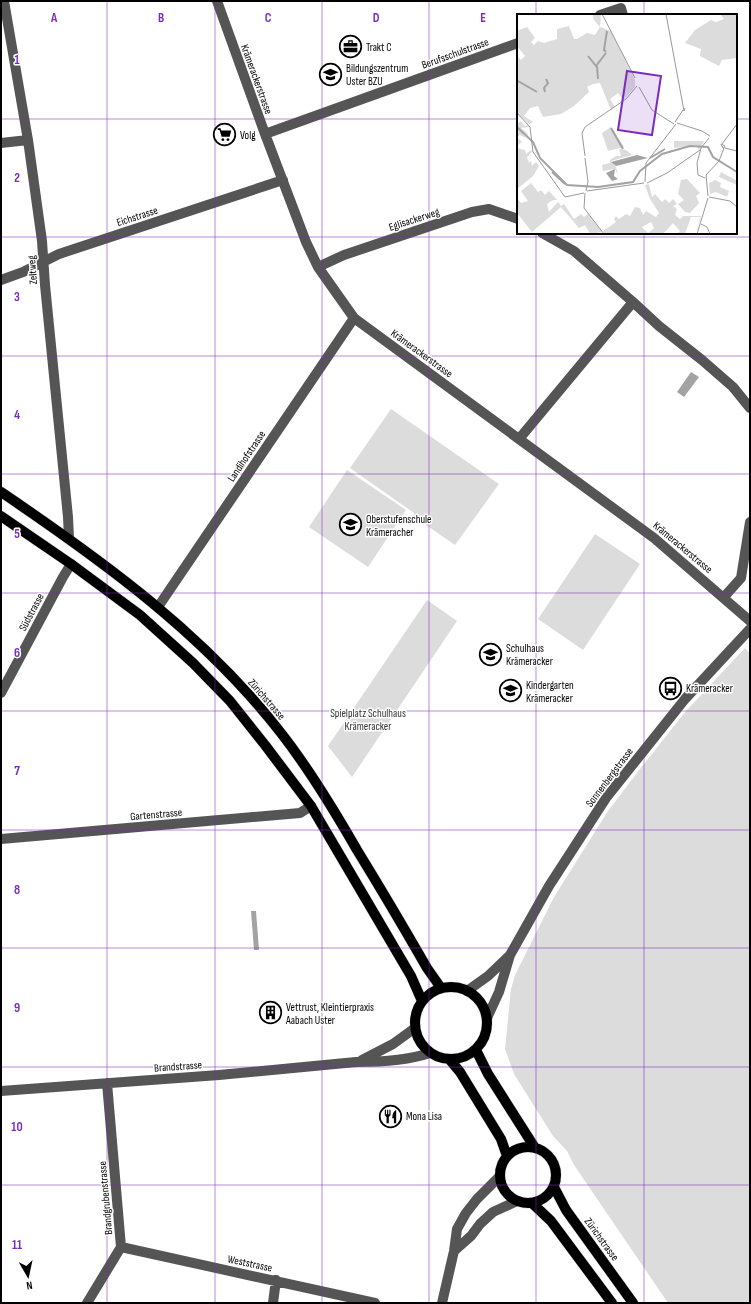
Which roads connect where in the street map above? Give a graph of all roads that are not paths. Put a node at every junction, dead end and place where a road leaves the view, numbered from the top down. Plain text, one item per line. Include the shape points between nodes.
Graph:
1 (4, 1) edge
2 (217, 1) edge
3 (603, 14) edge
4 (623, 14) edge
5 (517, 43) edge
6 (265, 134) junction
7 (28, 140) junction
8 (1, 143) edge
9 (283, 180) junction
10 (517, 219) edge
11 (544, 234) edge
12 (43, 262) junction
13 (318, 267) junction
14 (1, 280) edge
15 (634, 302) junction
16 (354, 318) junction
17 (750, 408) edge
18 (519, 438) junction
19 (1, 492) edge
20 (1, 516) edge
21 (750, 522) edge
22 (69, 538) junction
23 (71, 564) junction
24 (724, 597) junction
25 (158, 607) junction
26 (750, 621) edge
27 (750, 629) edge
28 (1, 693) edge
29 (311, 806) junction
30 (1, 839) edge
31 (510, 956) junction
32 (441, 988) junction
33 (467, 990) junction
34 (422, 1001) junction
35 (487, 1018) junction
36 (415, 1028) junction
37 (476, 1050) junction
38 (430, 1053) junction
39 (450, 1060) junction
40 (357, 1062) junction
41 (107, 1083) junction
42 (1, 1091) edge
43 (535, 1148) junction
44 (508, 1156) junction
45 (500, 1176) junction
46 (554, 1187) junction
47 (517, 1201) junction
48 (532, 1203) junction
49 (120, 1247) junction
50 (454, 1251) junction
51 (276, 1280) junction
52 (87, 1303) edge
53 (273, 1303) edge
54 (375, 1303) edge
55 (442, 1303) edge
56 (612, 1303) edge
57 (634, 1303) edge

1 - 7 street, Zeltweg
2 - 6 street, Krämerackerstrasse
3 - 4 street via 621,8
5 - 6 street, Berufsschulstrasse
6 - 9 street, Krämerackerstrasse
7 - 8 street
7 - 12 street, Zeltweg
9 - 12 street, Eichstrasse via 59,254
9 - 13 street, Krämerackerstrasse
10 - 13 street, Eglisackerweg via 489,209 472,212 344,255
11 - 15 street via 574,251
12 - 14 street, Eichstrasse
12 - 22 street, Zeltweg
13 - 16 street, Krämerackerstrasse
15 - 17 street via 733,387
15 - 18 street
16 - 18 street, Krämerackerstrasse
16 - 25 street, Landihofstrasse
18 - 24 street, Krämerackerstrasse via 654,538
19 - 22 main road, Zürichstrasse
20 - 23 main road
21 - 24 street via 740,578
22 - 25 main road, Zürichstrasse
23 - 28 street, Südstrasse
23 - 29 main road via 140,615 193,663 230,701
24 - 26 street, Krämerackerstrasse
25 - 32 main road, Zürichstrasse via 219,664 281,733 322,791
27 - 31 street, Sonnenbergstrasse via 685,699 606,798 549,886
29 - 30 street, Gartenstrasse via 300,813
29 - 34 main road via 411,976
31 - 33 street, Sonnenbergstrasse via 488,976
31 - 35 street, Sonnenbergstrasse via 500,992
32 - 33 main road
32 - 34 main road via 430,993
33 - 35 main road via 485,1008
34 - 36 main road via 416,1014
35 - 37 main road via 484,1040
36 - 38 main road via 421,1044
36 - 40 street, Brandstrasse via 394,1044
37 - 39 main road via 464,1057
37 - 43 main road via 488,1074
38 - 39 main road
38 - 40 street, Brandstrasse via 376,1062
39 - 44 main road via 501,1139
40 - 41 street, Brandstrasse
41 - 42 street, Brandstrasse
41 - 49 street, Brandgrubenstrasse
43 - 44 main road via 520,1148
43 - 46 main road via 546,1153 554,1164
44 - 45 main road via 502,1165
45 - 47 main road via 506,1192
45 - 50 street via 466,1213 457,1229
46 - 48 main road via 547,1196
46 - 57 main road, Zürichstrasse via 566,1210
47 - 48 main road
47 - 50 street via 493,1212
48 - 56 main road via 551,1221
49 - 51 street, Weststrasse
49 - 52 street, Brandgrubenstrasse
50 - 55 street
51 - 53 street
51 - 54 street, Weststrasse

